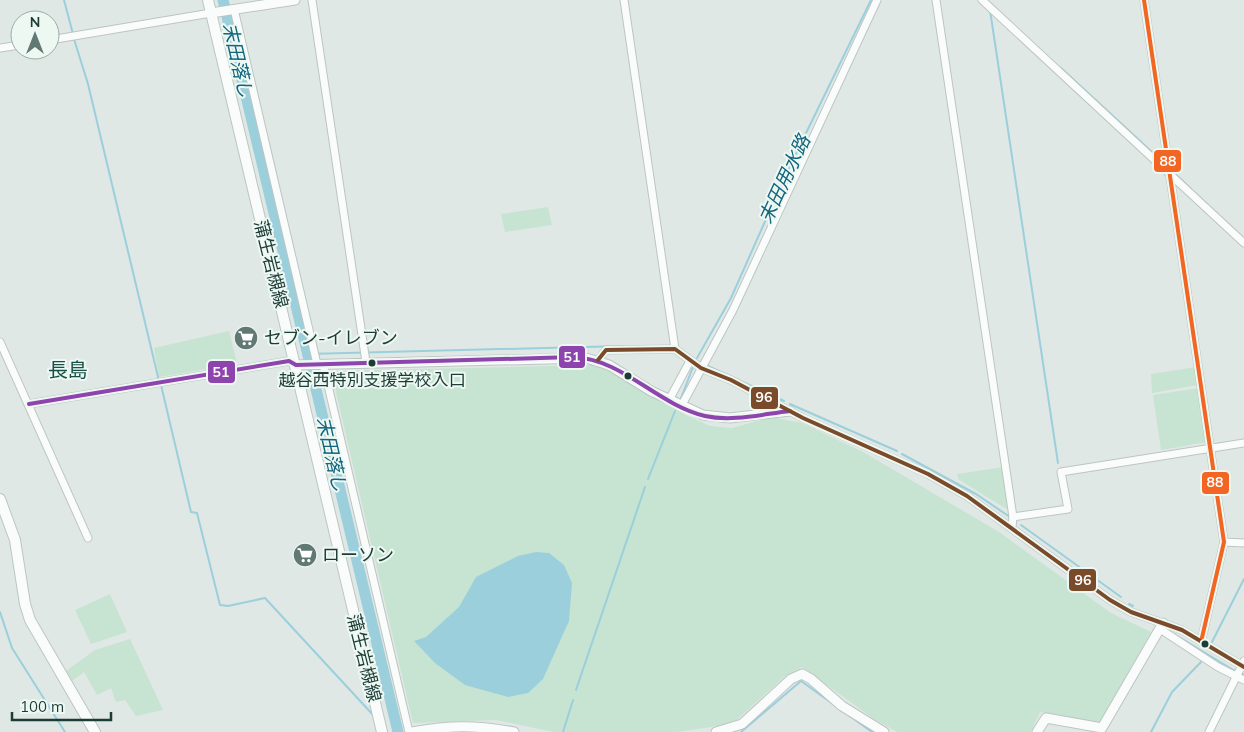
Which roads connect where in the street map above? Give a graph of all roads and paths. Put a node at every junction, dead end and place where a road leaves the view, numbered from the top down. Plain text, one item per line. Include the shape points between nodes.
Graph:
1 (208, 0) edge
2 (295, 0) edge
3 (312, 0) edge
4 (624, 0) edge
5 (878, 0) edge
6 (936, 0) edge
7 (982, 0) edge
8 (1144, 0) edge
9 (237, 6) edge
10 (211, 14) junction
11 (60, 38) edge
12 (1170, 173) junction
13 (1244, 243) edge
14 (0, 342) edge
15 (675, 349) junction
16 (598, 360) junction
17 (690, 361) junction
18 (366, 362) junction
19 (320, 364) junction
20 (296, 365) junction
21 (701, 368) junction
22 (668, 400) junction
23 (684, 401) dead end
24 (29, 404) junction
25 (790, 411) junction
26 (1244, 444) edge
27 (1211, 448) junction
28 (0, 499) edge
29 (1013, 518) junction
30 (1012, 527) junction
31 (88, 538) dead end
32 (1224, 542) junction
33 (1244, 543) edge
34 (1161, 626) junction
35 (1201, 642) junction
36 (1243, 665) edge
37 (1236, 677) junction
38 (1244, 680) edge
39 (1102, 730) edge
40 (95, 732) edge
41 (382, 732) edge
42 (410, 732) edge
43 (514, 732) edge
44 (716, 732) edge
45 (884, 732) edge
46 (1037, 732) edge
47 (1209, 732) edge

1 - 10 main road, 蒲生岩槻線
2 - 9 street
3 - 18 street
4 - 15 street
5 - 21 street via 733,310
6 - 29 street
7 - 12 street
8 - 12 street
9 - 10 street
9 - 19 street
10 - 11 street
10 - 20 main road, 蒲生岩槻線
12 - 13 street
12 - 27 street
14 - 24 street
15 - 16 street via 606,350
15 - 17 street
16 - 18 street via 572,357
16 - 22 street
17 - 21 street
17 - 22 street
18 - 19 street
19 - 20 street
19 - 42 street
20 - 24 street via 289,361
20 - 41 main road, 蒲生岩槻線
21 - 23 street
21 - 25 street via 749,388
22 - 25 street via 716,418
24 - 31 street
25 - 30 street via 928,474
26 - 27 street
27 - 29 street via 1061,472 1068,509
27 - 32 street
28 - 40 main road via 15,540 24,604 30,620
29 - 30 street
30 - 34 street via 1110,600
32 - 33 street
32 - 35 street
34 - 35 street via 1182,630
34 - 37 street
34 - 39 street
35 - 36 street
36 - 37 street
37 - 38 street
37 - 47 street
39 - 46 street via 1046,718
42 - 43 street via 466,725
44 - 45 street via 742,724 791,679 802,674 842,706

